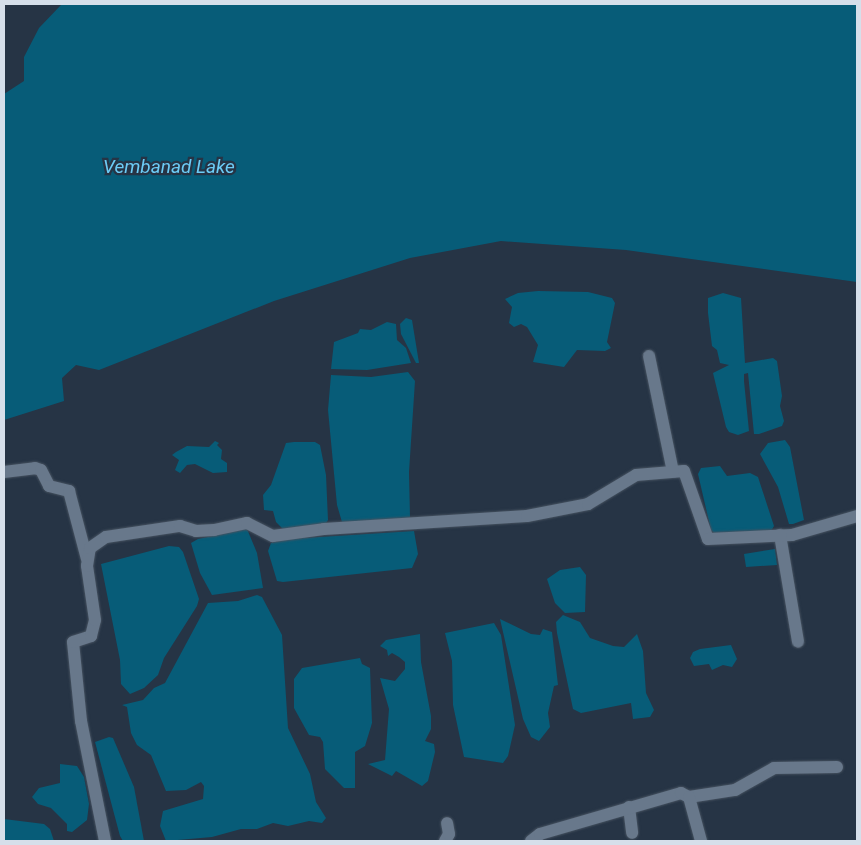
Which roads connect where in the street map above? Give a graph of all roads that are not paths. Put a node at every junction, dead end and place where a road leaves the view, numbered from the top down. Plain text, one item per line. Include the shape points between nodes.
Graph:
1 (649, 356) dead end
2 (4, 472) edge
3 (674, 472) junction
4 (857, 516) edge
5 (780, 535) junction
6 (88, 561) junction
7 (798, 641) dead end
8 (837, 767) dead end
9 (689, 797) junction
10 (629, 807) junction
11 (447, 823) dead end
12 (632, 834) dead end
13 (105, 841) edge
14 (445, 841) edge
15 (531, 841) edge
16 (700, 841) edge

1 - 3 street
2 - 6 street via 34,468 40,470 49,486 69,491
3 - 5 street via 684,471 708,539
3 - 6 street via 636,475 588,504 527,516 324,529 273,536 247,522 196,531 180,526 106,537 90,548
4 - 5 street
5 - 7 street
6 - 13 street via 95,620 91,636 72,642 81,721
8 - 9 street via 774,768 735,790
9 - 10 street via 671,794
9 - 16 street
10 - 12 street
10 - 15 street via 540,834
11 - 14 street via 449,834

